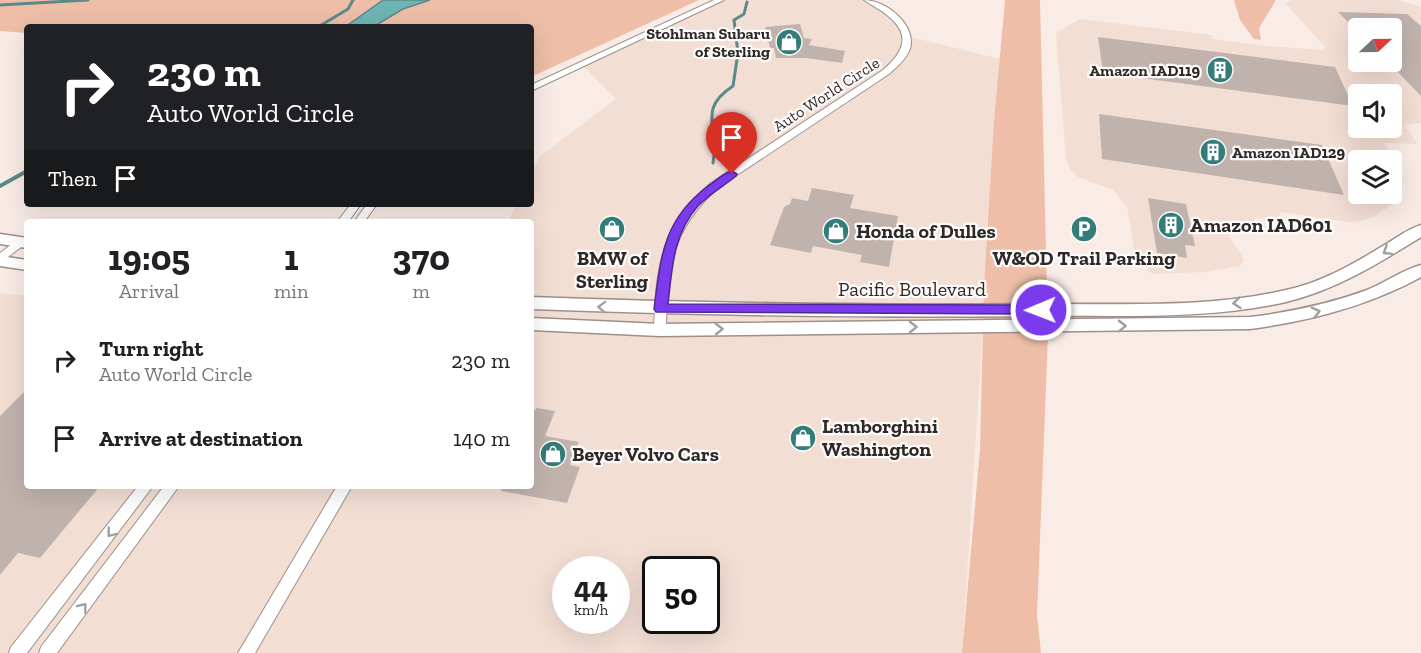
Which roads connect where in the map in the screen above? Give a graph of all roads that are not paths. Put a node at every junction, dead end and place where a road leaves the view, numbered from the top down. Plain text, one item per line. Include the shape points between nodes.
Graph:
1 (720, 0) edge
2 (868, 0) edge
3 (534, 87) edge
4 (354, 207) edge
5 (344, 219) edge
6 (1421, 230) edge
7 (1, 239) edge
8 (24, 243) edge
9 (0, 260) edge
10 (24, 264) edge
11 (1421, 270) edge
12 (534, 303) edge
13 (660, 309) junction
14 (974, 319) junction
15 (534, 324) edge
16 (660, 330) junction
17 (144, 489) edge
18 (170, 489) edge
19 (343, 489) edge
20 (17, 653) edge
21 (47, 653) edge
22 (246, 653) edge

1 - 3 street
2 - 13 street, Auto World Circle via 888,11 900,24 908,42 904,55 886,72 695,202 679,223 668,250
4 - 5 street
6 -> 14 main road, Pacific Boulevard via 1347,274 1287,296 1223,304 1063,309
7 - 8 main road
8 - 9 street
9 - 10 main road
14 -> 11 main road, Pacific Boulevard via 1064,327 1282,320 1381,292
13 -> 12 main road, Pacific Boulevard
13 - 14 main road, Pacific Boulevard
13 - 16 street, Auto World Circle
16 -> 14 main road, Pacific Boulevard
15 - 16 main road, Pacific Boulevard
17 -> 20 street
21 -> 18 street
19 - 22 street

